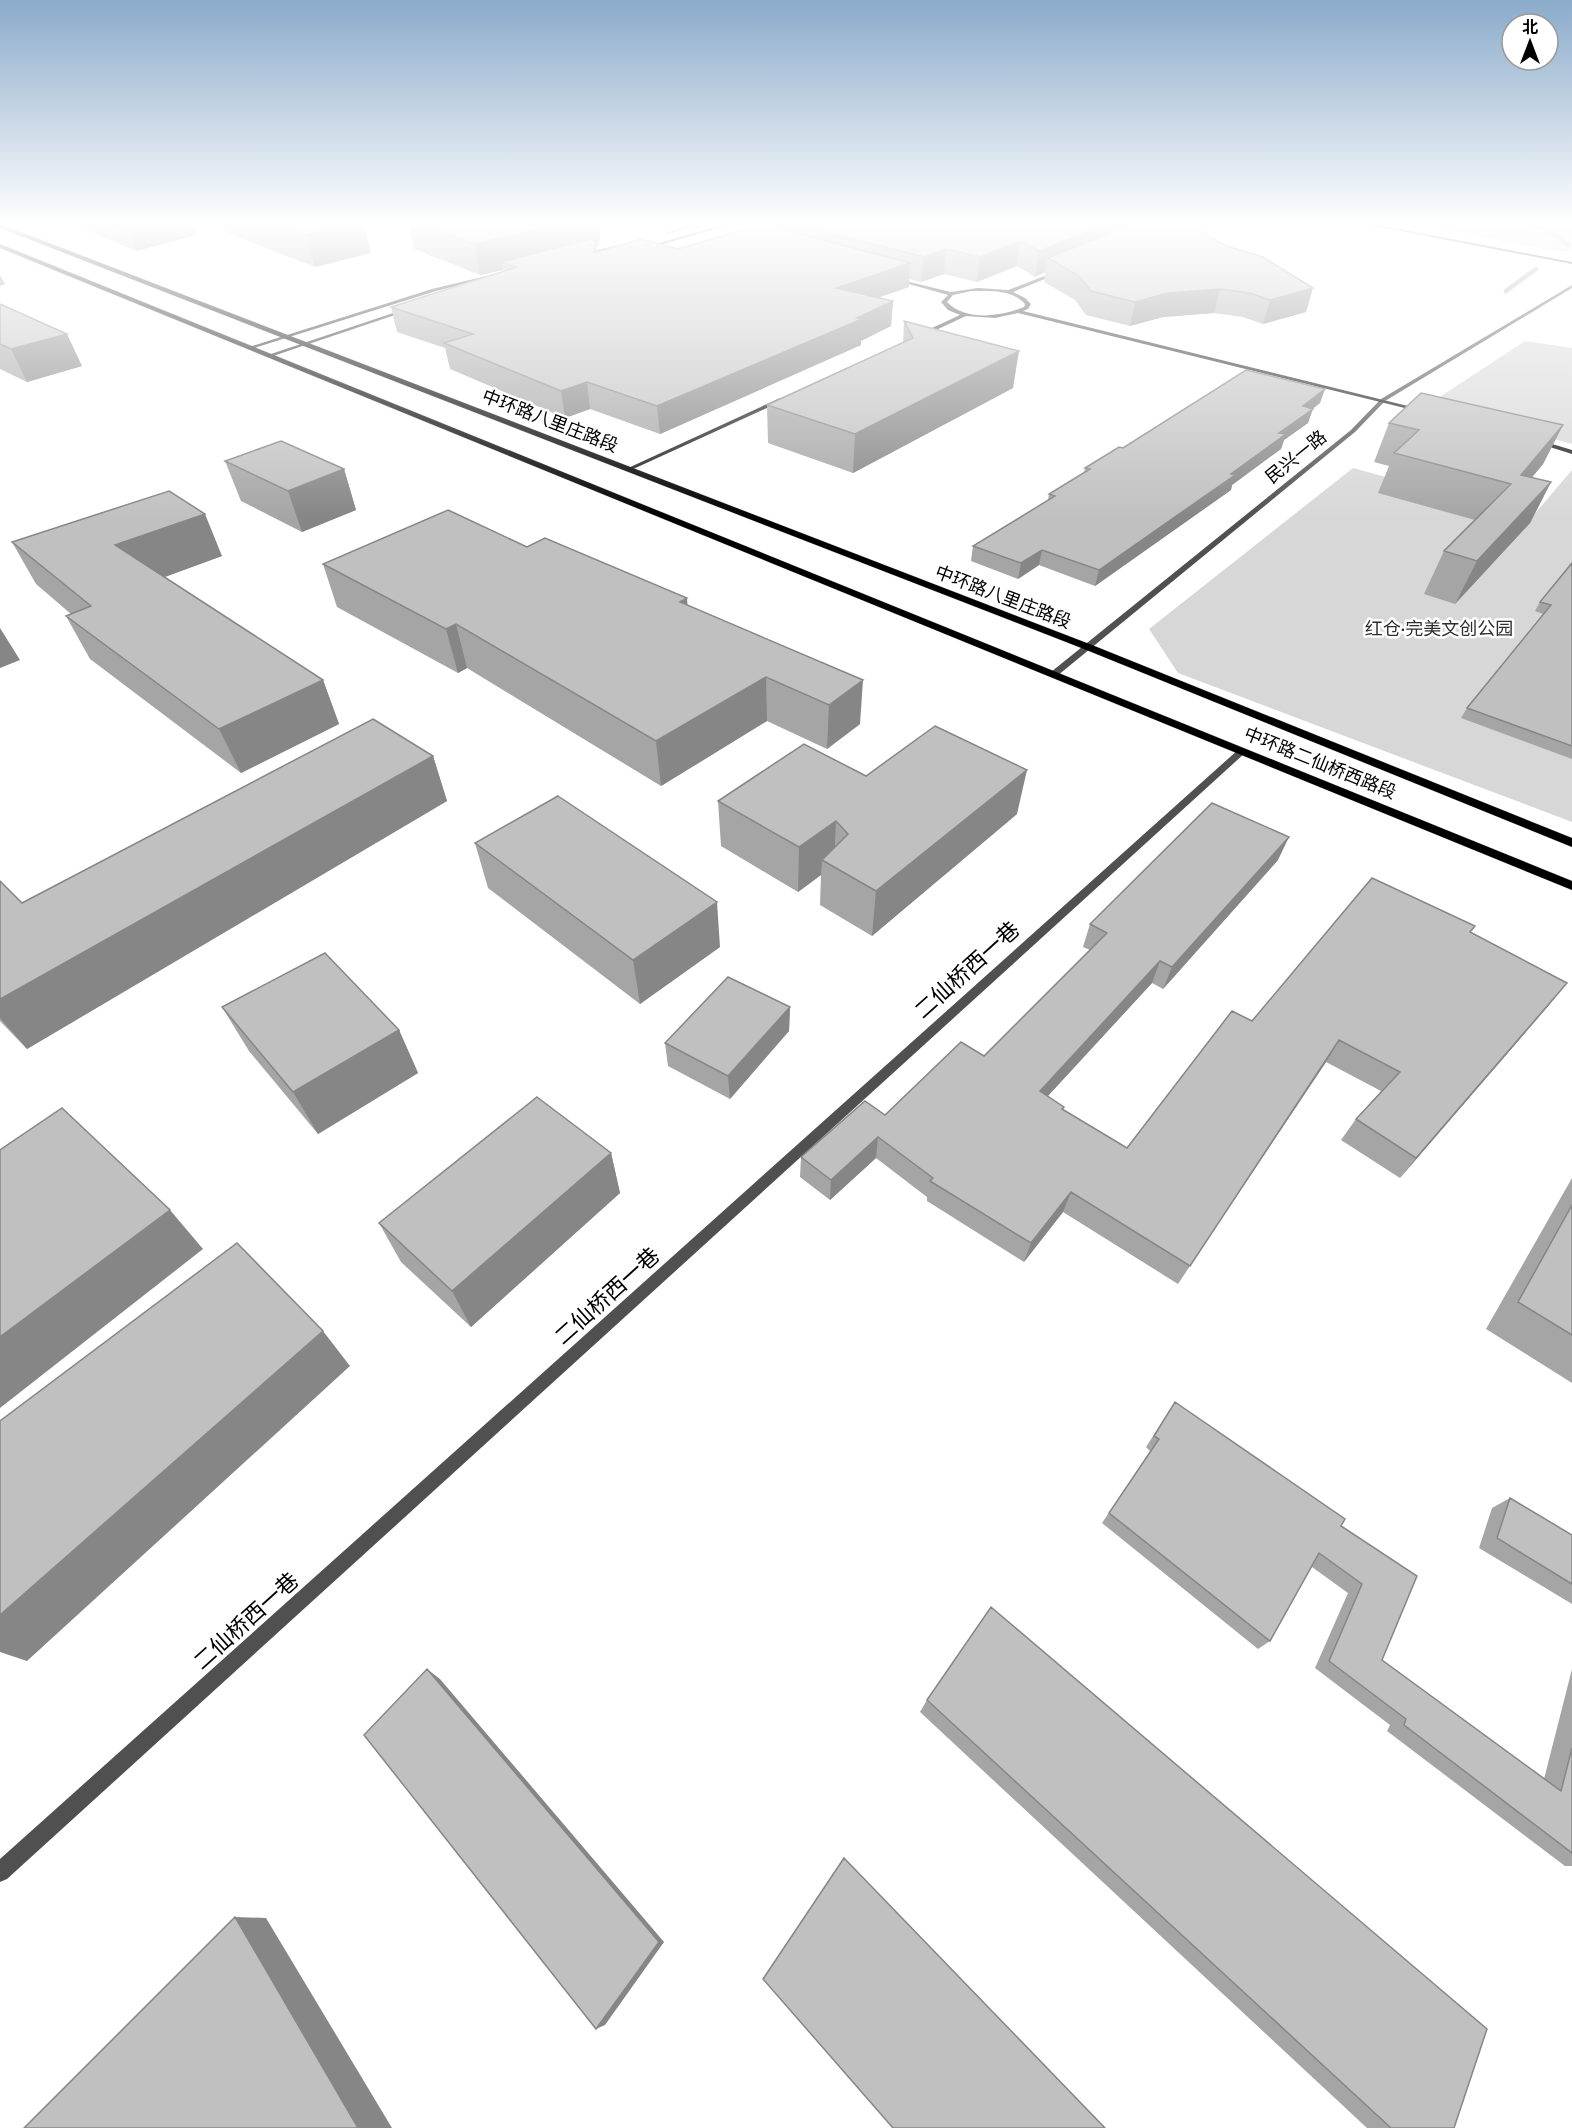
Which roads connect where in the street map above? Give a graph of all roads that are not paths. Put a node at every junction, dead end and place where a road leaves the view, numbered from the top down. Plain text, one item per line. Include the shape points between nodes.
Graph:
1 (185, 320) edge
2 (242, 320) edge
3 (338, 320) edge
4 (375, 320) edge
5 (952, 320) edge
6 (1053, 320) edge
7 (1515, 320) edge
8 (285, 337) junction
9 (912, 339) edge
10 (305, 344) junction
11 (252, 347) junction
12 (271, 355) junction
13 (792, 394) edge
14 (1383, 400) junction
15 (1427, 411) edge
16 (1527, 439) edge
17 (1572, 452) edge
18 (629, 470) junction
19 (1088, 647) junction
20 (1054, 674) junction
21 (1242, 750) junction
22 (1572, 843) edge
23 (1572, 886) edge
24 (0, 1872) edge

1 - 11 main road, 中环路八里庄路段
2 - 8 main road, 中环路八里庄路段
3 - 8 street
4 - 10 street
5 - 9 street
6 - 14 street
7 - 14 street, 民兴一路
8 - 10 main road, 中环路八里庄路段
8 - 11 street
10 - 12 street
10 - 18 main road, 中环路八里庄路段
11 - 12 main road, 中环路八里庄路段
12 - 20 main road, 中环路八里庄路段
13 - 18 street
14 - 15 street
14 - 19 street, 民兴一路 via 1353,431
16 - 17 street
18 - 19 main road, 中环路八里庄路段
19 - 20 street, 民兴一路
19 - 22 main road, 中环路二仙桥西路段
20 - 21 main road, 中环路二仙桥西路段
21 - 23 main road, 中环路二仙桥西路段
21 - 24 street, 二仙桥西一巷

